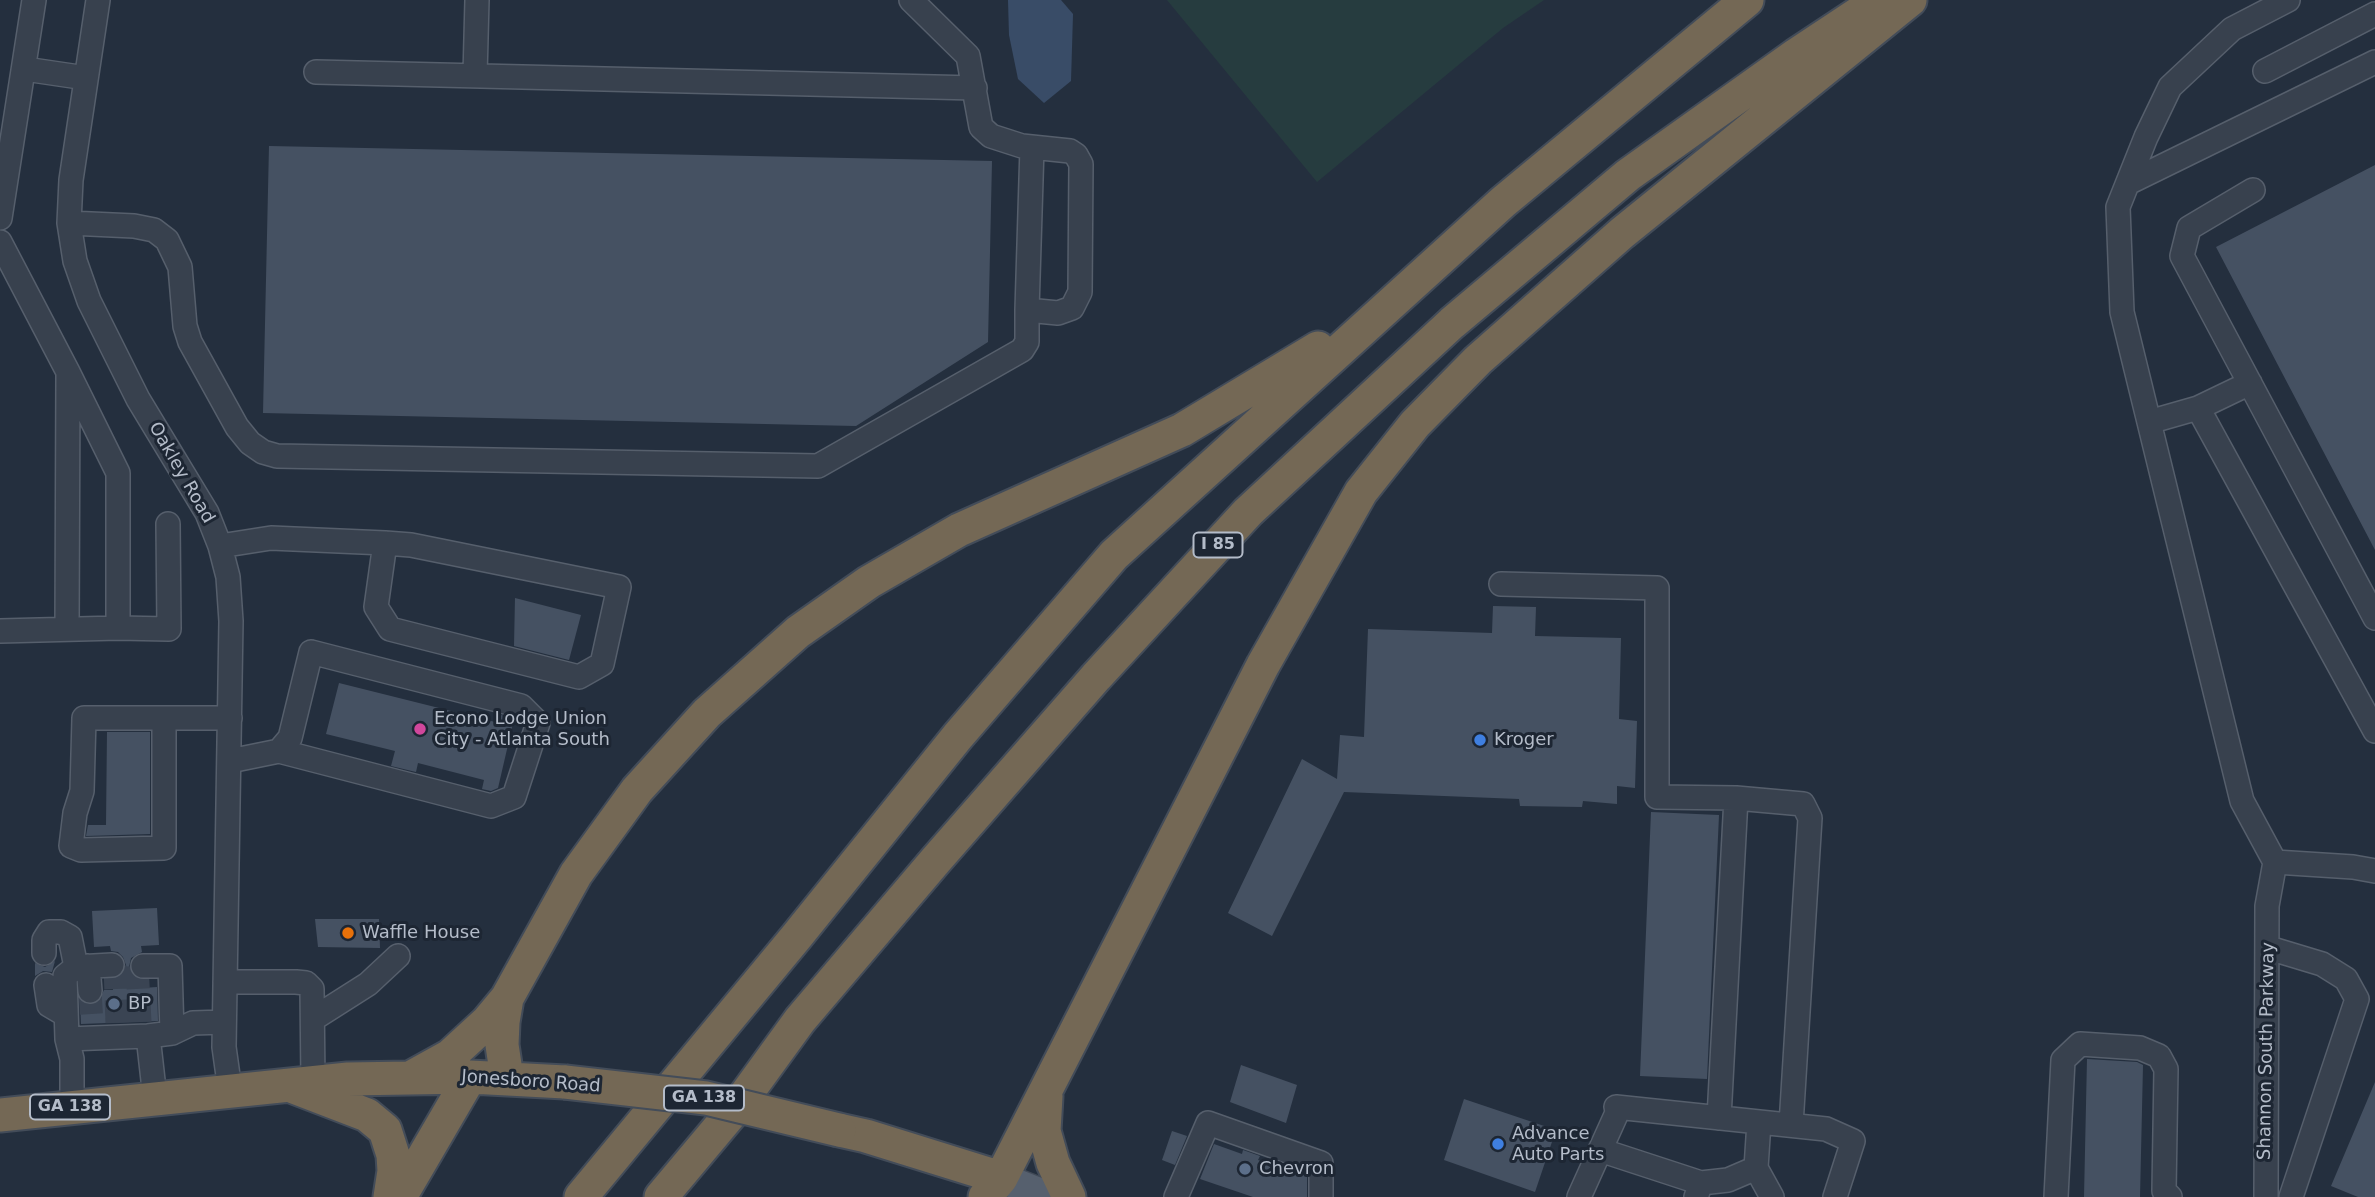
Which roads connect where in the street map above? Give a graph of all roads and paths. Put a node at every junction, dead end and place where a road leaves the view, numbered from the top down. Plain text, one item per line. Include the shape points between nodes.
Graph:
1 (34, 0) edge
2 (98, 0) edge
3 (477, 0) edge
4 (911, 0) edge
5 (1747, 0) edge
6 (1879, 0) edge
7 (1910, 0) edge
8 (2288, 0) edge
9 (2375, 14) edge
10 (2375, 62) edge
11 (25, 69) junction
12 (2265, 71) dead end
13 (316, 72) dead end
14 (475, 76) junction
15 (86, 78) junction
16 (975, 88) junction
17 (1032, 147) junction
18 (2128, 183) junction
19 (2253, 190) dead end
20 (0, 218) edge
21 (69, 223) junction
22 (0, 242) edge
23 (1383, 309) junction
24 (1027, 310) junction
25 (68, 372) junction
26 (2250, 383) junction
27 (2198, 408) junction
28 (2149, 422) junction
29 (168, 524) dead end
30 (385, 544) junction
31 (220, 546) junction
32 (1502, 584) dead end
33 (2375, 618) edge
34 (67, 628) junction
35 (118, 628) junction
36 (0, 631) edge
37 (164, 718) junction
38 (230, 718) junction
39 (2375, 731) edge
40 (279, 751) junction
41 (230, 761) junction
42 (1736, 798) junction
43 (2275, 862) junction
44 (2375, 871) edge
45 (2269, 948) junction
46 (44, 953) dead end
47 (398, 956) dead end
48 (92, 966) junction
49 (142, 966) dead end
50 (225, 982) junction
51 (46, 985) dead end
52 (90, 991) tunnel mouth
53 (507, 998) junction
54 (2366, 1000) edge
55 (66, 1015) junction
56 (313, 1019) junction
57 (224, 1022) junction
58 (143, 1031) junction
59 (172, 1032) junction
60 (67, 1039) junction
61 (412, 1077) junction
62 (470, 1077) junction
63 (506, 1079) junction
64 (299, 1083) junction
65 (1046, 1089) junction
66 (230, 1090) junction
67 (155, 1098) junction
68 (72, 1107) junction
69 (0, 1115) edge
70 (1719, 1118) junction
71 (1759, 1122) junction
72 (1791, 1125) junction
73 (1600, 1150) junction
74 (1756, 1168) junction
75 (993, 1188) edge
76 (1698, 1190) edge
77 (390, 1197) edge
78 (400, 1197) edge
79 (581, 1197) edge
80 (662, 1197) edge
81 (1049, 1197) edge
82 (1069, 1197) edge
83 (1176, 1197) edge
84 (1321, 1197) edge
85 (1579, 1197) edge
86 (1772, 1197) edge
87 (1835, 1197) edge
88 (2056, 1197) edge
89 (2170, 1197) edge
90 (2266, 1197) edge
91 (2291, 1197) edge

1 - 11 street
2 - 15 street, Oakley Road
3 - 14 street
4 - 16 street via 968,56
5 - 23 highway via 1503,202
6 - 80 highway, I 85 via 1628,175 1452,323 1248,512 936,860 800,1020 739,1104
7 - 65 highway via 1622,233 1478,360 1415,424 1361,492 1263,665
8 - 18 street via 2232,29 2171,87
9 - 12 street
10 - 18 street
11 - 15 street
11 - 20 street
13 - 14 street
14 - 16 street
15 - 21 street, Oakley Road
16 - 17 street via 981,127 1005,142
17 - 24 street
17 - 24 street via 1070,151 1081,164 1080,292 1072,308 1058,313
18 - 28 street via 2118,207 2122,312
19 - 26 street via 2189,228 2182,256
21 - 24 street via 144,228 167,240 180,267 190,342 237,427 262,452 277,456 818,466 1022,350 1027,342
21 - 31 street, Oakley Road via 75,261 89,301 138,398 207,513
22 - 25 street
23 - 53 highway via 1182,430 959,530 869,582 798,632 707,713 637,790 576,874
23 - 79 highway via 1114,555 958,736
25 - 34 street
25 - 35 street via 118,473
26 - 27 street
26 - 33 street
27 - 28 street
27 - 39 street
28 - 43 street via 2242,801
29 - 35 street via 169,629
30 - 30 street via 411,545 619,587 602,664 579,677 390,629 376,607
30 - 31 street via 271,538
31 - 38 street, Oakley Road via 232,621
32 - 42 street via 1657,588 1657,796
34 - 35 street
34 - 36 street
37 - 37 street via 84,718 82,791 71,846 80,850 163,848
37 - 38 street
38 - 41 street, Oakley Road
40 - 40 street via 290,738 310,652 521,706 538,723 514,797 491,806
40 - 41 street
41 - 50 street, Oakley Road
42 - 70 street
42 - 72 street via 1803,804 1810,818
43 - 44 street
43 - 45 street, Shannon South Parkway via 2267,906
45 - 54 street via 2322,964 2346,978
45 - 90 street, Shannon South Parkway
46 - 48 street via 49,932 61,932
47 - 56 street via 368,984
48 - 52 street
48 - 55 street via 65,976
49 - 59 street via 170,966
50 - 56 street via 306,983 312,989
50 - 57 street, Oakley Road
51 - 55 street via 49,1005
53 - 61 highway via 450,1056
53 - 63 highway via 502,1045
54 - 91 street
55 - 60 street
56 - 64 street
57 - 59 street via 193,1023
57 - 66 street, Oakley Road
58 - 59 street
58 - 60 street via 92,1031
58 - 67 street
60 - 68 street via 72,1059
61 - 62 highway, Jonesboro Road / GA 138
61 - 64 highway, Jonesboro Road / GA 138
62 - 63 highway, Jonesboro Road / GA 138
62 - 78 highway
63 - 75 highway, Jonesboro Road / GA 138, bridge via 706,1098 866,1136
64 - 66 highway, Jonesboro Road / GA 138
64 - 77 highway via 367,1115 384,1130 393,1155
65 - 75 highway
65 - 82 highway via 1044,1131
66 - 67 highway, Jonesboro Road / GA 138
67 - 68 highway, Jonesboro Road / GA 138
68 - 69 highway, Jonesboro Road / GA 138
70 - 71 street
70 - 73 street via 1616,1111
71 - 72 street
71 - 74 street
72 - 87 street via 1826,1129 1853,1141
73 - 76 street
73 - 85 street
74 - 76 street
74 - 86 street
75 - 81 main road, Jonesboro Road / GA 138
83 - 84 street via 1208,1123 1321,1163
88 - 89 street via 2063,1060 2080,1044 2140,1048 2160,1056 2166,1069 2164,1191

